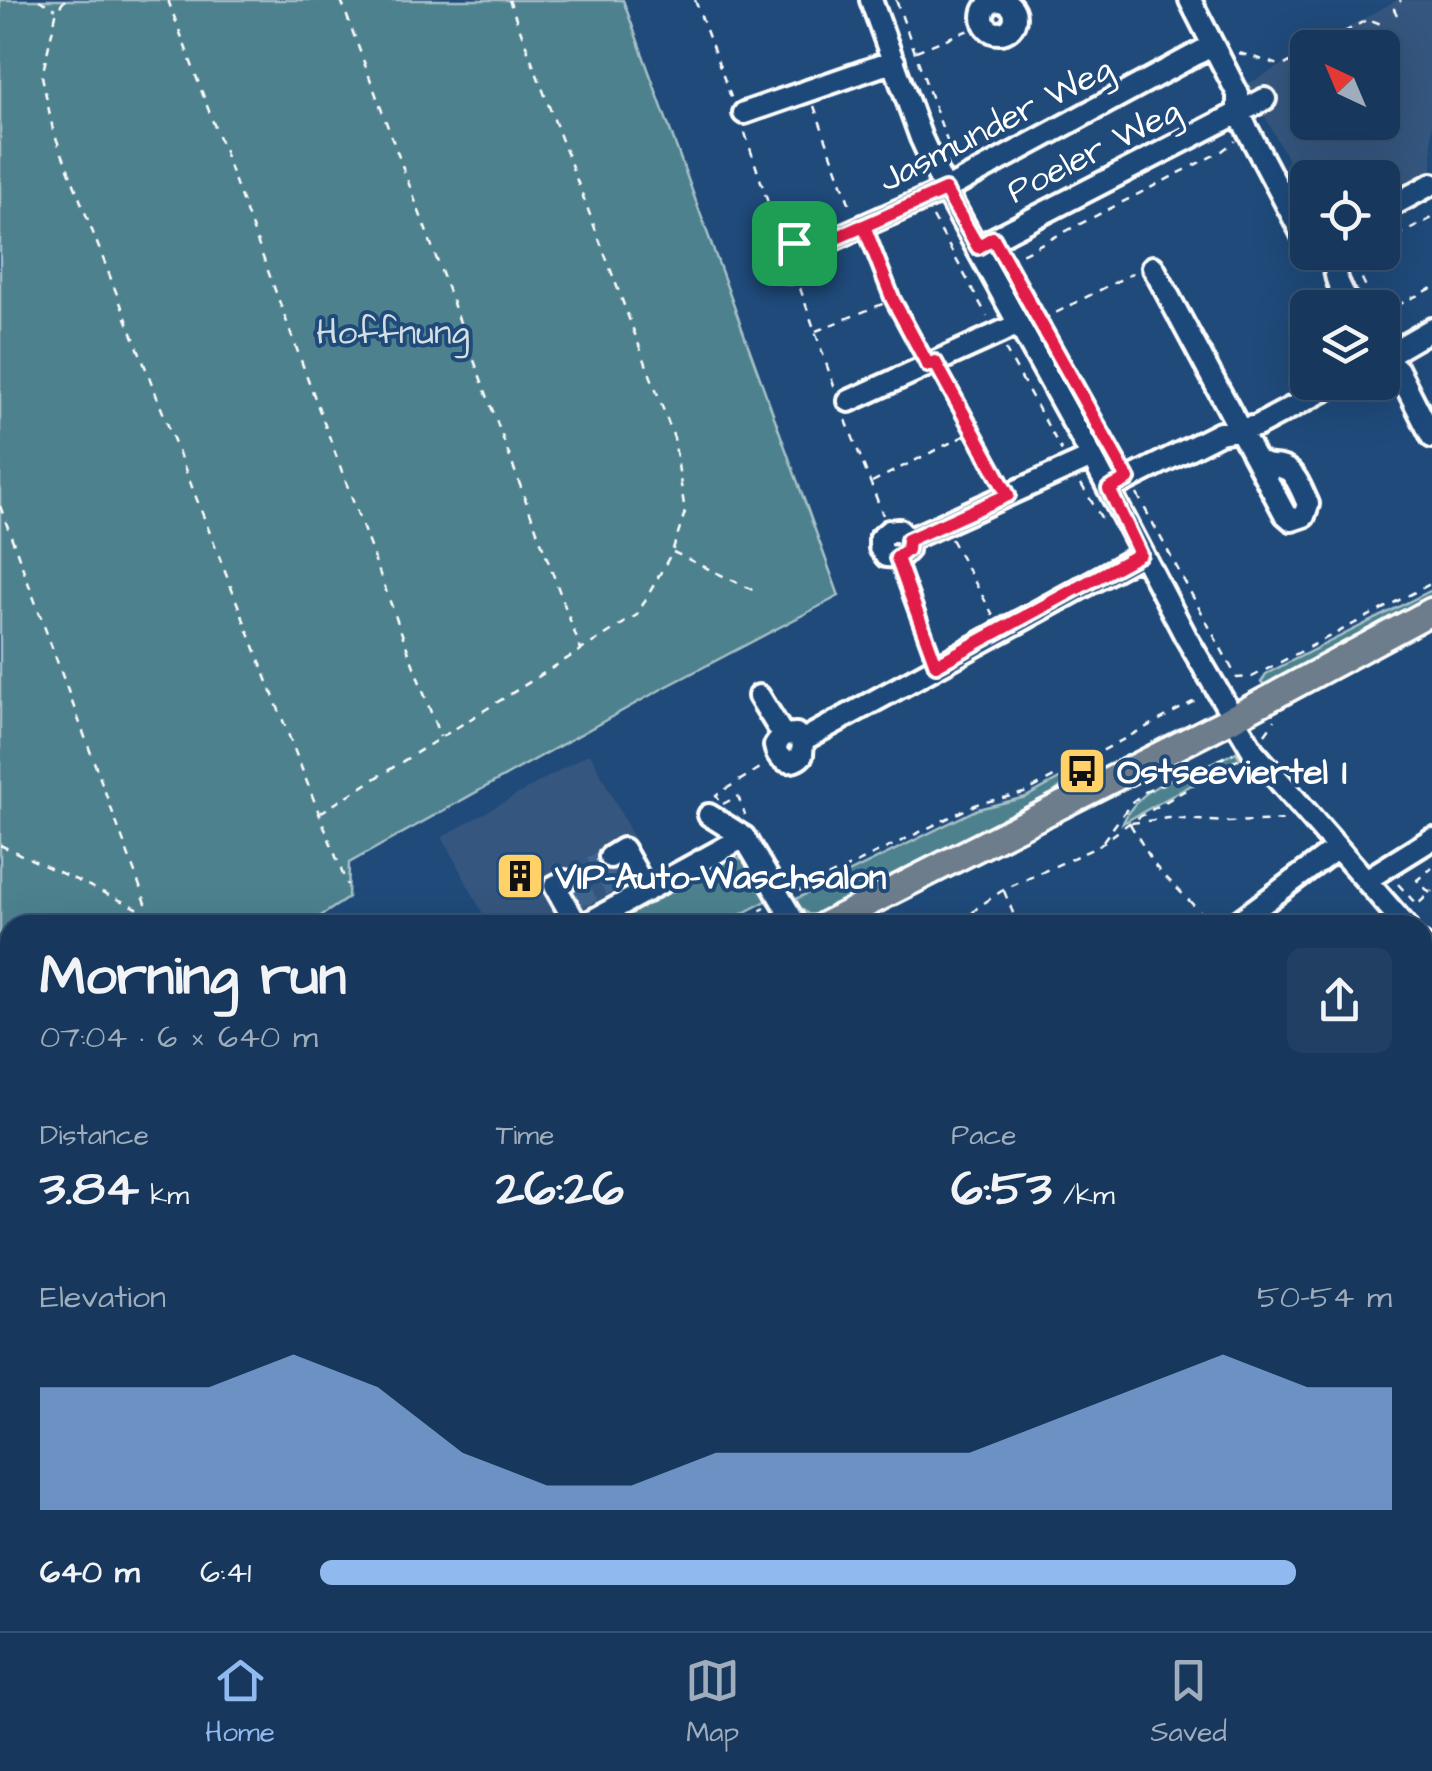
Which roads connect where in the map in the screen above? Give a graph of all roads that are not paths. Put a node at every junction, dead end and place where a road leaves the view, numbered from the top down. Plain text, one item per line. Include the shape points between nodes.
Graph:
1 (871, 0) edge
2 (1034, 0) edge
3 (1190, 0) edge
4 (985, 10) edge
5 (1213, 45) junction
6 (894, 60) junction
7 (1265, 99) dead end
8 (744, 113) dead end
9 (1243, 121) junction
10 (1432, 184) edge
11 (953, 186) junction
12 (1400, 201) edge
13 (1290, 211) edge
14 (985, 243) junction
15 (804, 252) dead end
16 (1153, 267) road end
17 (1030, 317) junction
18 (1432, 329) edge
19 (1400, 347) edge
20 (1400, 374) edge
21 (1306, 400) edge
22 (848, 401) dead end
23 (1240, 430) junction
24 (1432, 438) edge
25 (1092, 457) junction
26 (1256, 460) dead end
27 (1109, 489) junction
28 (902, 549) road end
29 (1140, 554) junction
30 (1432, 611) edge
31 (760, 696) dead end
32 (1234, 718) junction
33 (709, 815) dead end
34 (744, 836) junction
35 (1432, 839) edge
36 (1337, 848) junction
37 (610, 856) dead end
38 (1366, 880) junction
39 (565, 881) dead end
40 (647, 890) junction
41 (575, 915) edge
42 (599, 915) edge
43 (790, 915) edge
44 (845, 915) edge
45 (1247, 915) edge
46 (1396, 915) edge

1 - 6 street
2 - 4 street via 1014,10 1001,0
3 - 5 street
5 - 9 street via 1238,94
5 - 11 street, Jasmunder Weg
6 - 8 street
6 - 11 street via 921,138
7 - 9 street, Poeler Weg
9 - 13 street
9 - 14 street, Poeler Weg
10 - 12 street
11 - 14 street
11 - 15 street, Jasmunder Weg
14 - 17 street
16 - 23 street
17 - 22 street
17 - 25 street
18 - 19 street
20 - 24 street
21 - 23 street
23 - 26 street
23 - 27 street via 1220,433
25 - 27 street
25 - 28 street
27 - 29 street
29 - 31 street via 788,744
29 - 32 street
30 - 32 main road
32 - 36 street via 1253,751
32 - 44 main road
33 - 34 street
34 - 40 street
34 - 43 street
35 - 38 street
36 - 38 street
36 - 45 street
37 - 40 street via 624,849 627,872
38 - 46 street
39 - 41 street via 555,886
40 - 42 street

